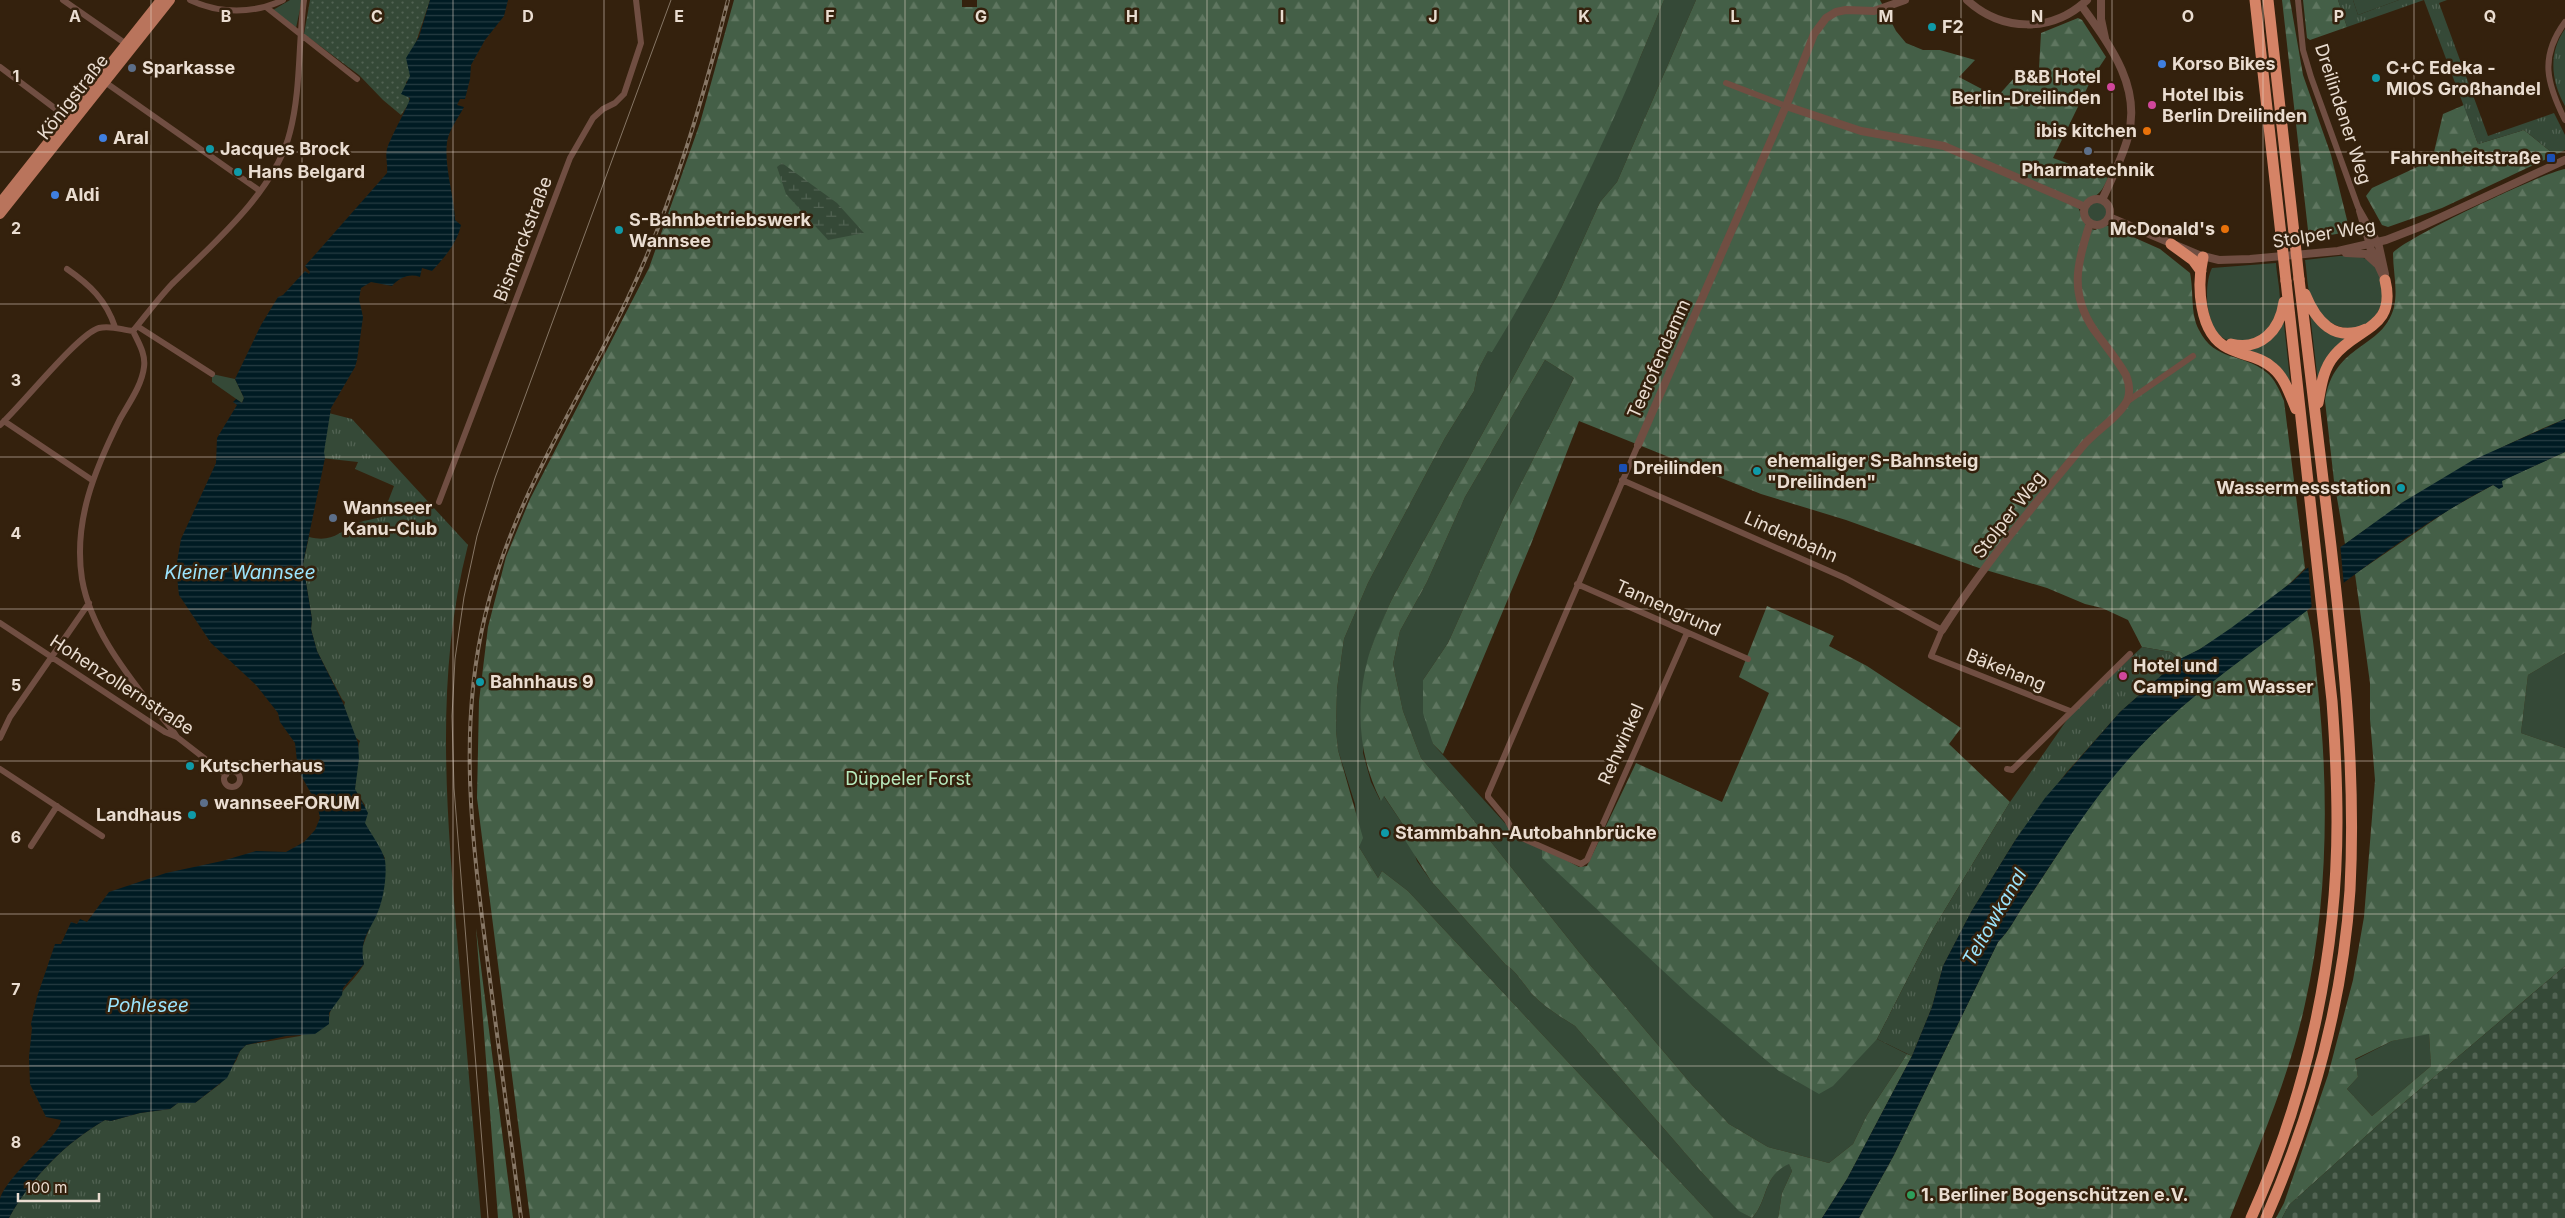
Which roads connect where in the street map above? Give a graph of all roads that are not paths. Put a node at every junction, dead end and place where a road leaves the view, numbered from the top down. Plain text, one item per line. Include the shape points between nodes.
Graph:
1 (63, 0) edge
2 (161, 0) edge
3 (170, 0) edge
4 (190, 0) edge
5 (283, 0) edge
6 (304, 0) edge
7 (636, 0) edge
8 (1905, 0) edge
9 (1967, 0) edge
10 (2101, 0) edge
11 (2255, 0) edge
12 (2268, 0) edge
13 (2298, 0) edge
14 (2085, 1) edge
15 (266, 7) junction
16 (2565, 22) edge
17 (299, 34) junction
18 (2106, 42) junction
19 (129, 46) junction
20 (0, 67) edge
21 (357, 79) dead end
22 (102, 80) junction
23 (1726, 83) dead end
24 (1786, 106) junction
25 (71, 120) junction
26 (2565, 120) edge
27 (2565, 160) edge
28 (260, 191) junction
29 (2102, 200) junction
30 (0, 203) edge
31 (2085, 207) junction
32 (2358, 207) junction
33 (0, 214) edge
34 (2109, 217) junction
35 (2090, 223) junction
36 (2378, 242) junction
37 (2171, 244) junction
38 (2369, 245) junction
39 (2338, 251) junction
40 (2207, 258) junction
41 (2378, 264) junction
42 (67, 269) dead end
43 (2200, 271) junction
44 (2299, 279) junction
45 (2385, 280) junction
46 (2286, 284) junction
47 (2203, 302) junction
48 (2374, 326) junction
49 (115, 327) junction
50 (135, 328) junction
51 (2215, 338) junction
52 (2193, 356) dead end
53 (212, 374) dead end
54 (2125, 403) junction
55 (2315, 417) junction
56 (2301, 420) junction
57 (2, 423) edge
58 (1638, 445) joint
59 (92, 480) junction
60 (1622, 480) junction
61 (440, 502) dead end
62 (1577, 584) junction
63 (89, 603) junction
64 (0, 623) edge
65 (1942, 630) junction
66 (1687, 633) junction
67 (2130, 654) dead end
68 (1931, 656) joint
69 (51, 657) junction
70 (1748, 659) dead end
71 (2070, 711) junction
72 (177, 737) junction
73 (0, 738) edge
74 (0, 768) edge
75 (2007, 769) dead end
76 (226, 775) dead end
77 (57, 806) junction
78 (102, 836) dead end
79 (31, 846) dead end
80 (1580, 864) joint
81 (2251, 1218) edge
82 (2266, 1218) edge

1 - 19 street
2 - 19 main road, Königstraße
3 - 19 main road, Königstraße
4 - 15 street via 210,8 229,10
5 - 15 street
6 - 17 street
7 - 61 street, Bismarckstraße via 641,43 624,94 598,113 574,150
8 - 24 street, Teerofendamm via 1880,10 1841,10 1826,18 1814,34
9 - 14 street via 1995,18 2026,25 2058,19
10 - 18 street
11 - 46 highway, bridge
12 - 44 highway, bridge
13 - 32 street, Dreilindener Weg via 2311,77
14 - 18 street
15 - 17 street
16 - 26 street via 2552,43 2547,68 2549,83
17 - 21 street
17 - 28 street via 290,134 278,163
18 - 29 street via 2129,88 2131,119 2125,146
19 - 22 main road, Königstraße
20 - 25 street
22 - 25 main road, Königstraße
22 - 28 street
23 - 24 street
24 - 31 street via 1861,131 1944,146
24 - 58 street, Teerofendamm
25 - 30 main road, Königstraße
25 - 33 main road, Königstraße
27 - 36 street, Stolper Weg via 2433,221
28 - 50 street
29 - 31 street via 2094,200
29 - 34 street via 2109,208
31 - 35 street via 2084,214
32 - 36 street, Dreilindener Weg
32 - 38 street, Dreilindener Weg
34 - 35 street via 2103,224
34 - 37 street, Stolper Weg
35 - 54 street via 2078,262 2080,300 2087,319 2126,375 2129,391
36 - 38 street, Stolper Weg
36 - 45 street
37 - 40 street, Stolper Weg
37 - 43 highway via 2193,260
38 - 39 street, Stolper Weg
38 - 41 street
39 - 40 street, Stolper Weg via 2230,261
39 - 41 street via 2366,254
40 - 43 highway
40 - 47 highway
41 - 45 street
42 - 49 street via 104,301
43 - 47 highway
44 - 48 highway via 2312,312 2327,327 2346,333
44 - 55 highway
45 - 48 highway via 2387,300 2381,318
46 - 51 highway via 2280,320 2265,339 2238,346
46 - 56 highway
47 - 51 highway via 2204,317
48 - 55 highway via 2334,356 2321,384
49 - 50 street
49 - 57 street via 98,328 80,338
50 - 53 street
50 - 59 street via 143,355 141,379
51 - 56 highway via 2226,347 2258,358 2275,369
52 - 54 street, Stolper Weg
54 - 65 street, Stolper Weg via 2082,447
55 - 82 highway via 2350,730 2350,891 2336,990 2310,1098
56 - 81 highway via 2324,624 2336,771 2334,888 2327,963 2312,1037 2273,1166
57 - 59 street
58 - 60 street, Teerofendamm
59 - 63 street via 80,532 82,579
60 - 62 street, Teerofendamm
60 - 65 street, Lindenbahn via 1846,578
62 - 66 street, Tannengrund
62 - 80 street, Teerofendamm via 1488,797 1515,835
63 - 69 street
63 - 72 street via 116,656
64 - 69 street, Hohenzollernstraße
65 - 68 street, Stolper Weg
66 - 70 street, Tannengrund
66 - 80 street, Rehwinkel via 1587,860
67 - 71 street
68 - 71 street, Bäkehang
69 - 72 street, Hohenzollernstraße
69 - 73 street via 10,717
71 - 75 street via 2012,770
72 - 76 street, Hohenzollernstraße
74 - 77 street
77 - 78 street
77 - 79 street

